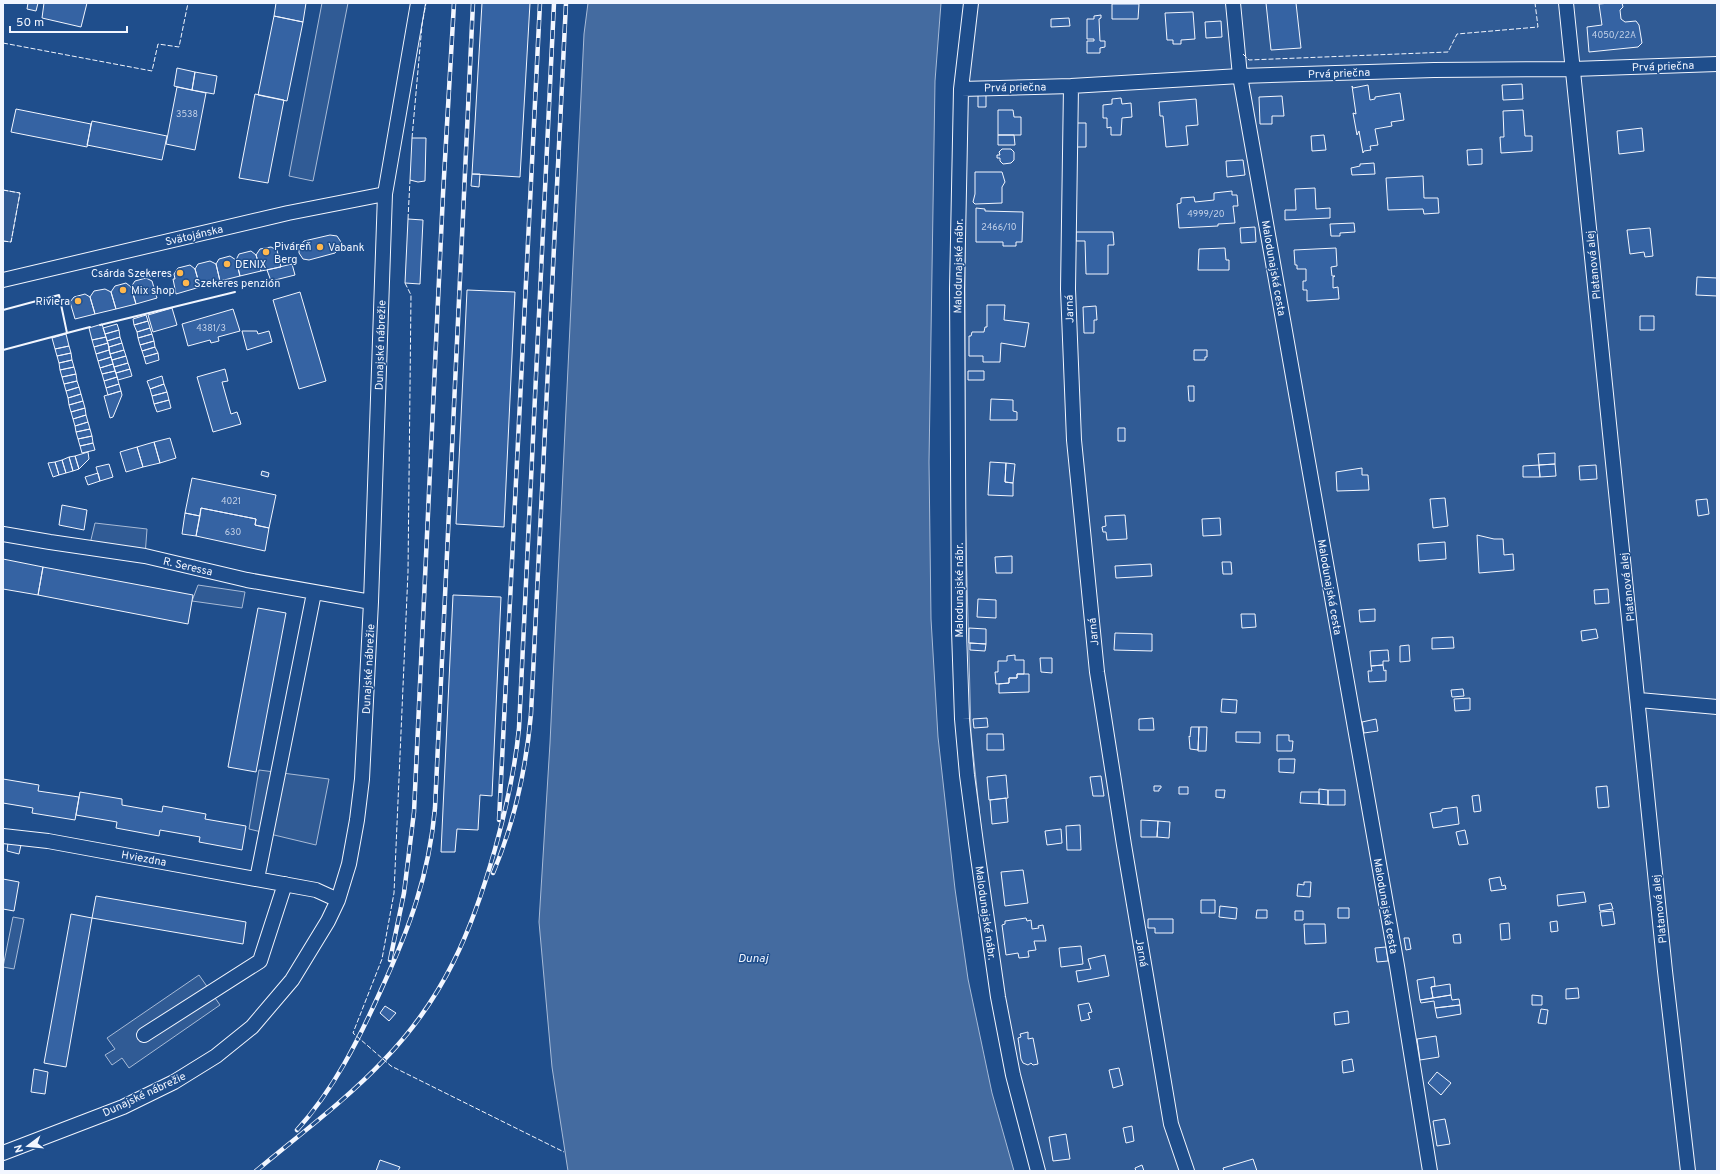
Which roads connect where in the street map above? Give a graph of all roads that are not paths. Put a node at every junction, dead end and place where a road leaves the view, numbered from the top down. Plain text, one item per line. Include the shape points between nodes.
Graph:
1 (418, 3) edge
2 (972, 3) edge
3 (1233, 3) edge
4 (1566, 3) edge
5 (1717, 64) edge
6 (1573, 69) junction
7 (1240, 76) junction
8 (1071, 86) junction
9 (961, 89) junction
10 (385, 194) junction
11 (3, 280) edge
12 (3, 534) edge
13 (314, 593) junction
14 (371, 602) junction
15 (1638, 700) junction
16 (1717, 707) edge
17 (3, 836) edge
18 (257, 879) junction
19 (284, 884) junction
20 (338, 900) junction
21 (144, 1035) dead end
22 (3, 1153) edge
23 (1038, 1171) edge
24 (1186, 1171) edge
25 (1430, 1171) edge
26 (1688, 1171) edge

1 - 10 street, Dunajské nábrežie
2 - 9 street, Malodunajské nábr.
3 - 7 street, Malodunajská cesta
4 - 6 street, Platanová alej
5 - 6 street, Prvá priečna
6 - 7 street, Prvá priečna
6 - 15 street, Platanová alej
7 - 8 street, Prvá priečna
7 - 25 street, Malodunajská cesta via 1397,966
8 - 9 street, Prvá priečna
8 - 24 street, Jarná via 1068,288 1074,440 1097,672 1171,1124
9 - 23 street, Malodunajské nábr. via 957,289 962,719 974,828 998,996 1013,1075
10 - 11 street, Svätojánska via 288,213
10 - 14 street, Dunajské nábrežie
12 - 13 street, R. Seressa via 145,556
13 - 14 street, R. Seressa
13 - 18 street
14 - 20 street, Dunajské nábrežie via 362,779 350,857
15 - 16 street
15 - 26 street, Platanová alej
17 - 18 street, Hviezdna via 48,841
18 - 19 street, Hviezdna
19 - 20 street, Hviezdna via 316,890
19 - 21 street via 260,961
20 - 22 street, Dunajské nábrežie via 292,980 252,1027 216,1056 174,1082 123,1107

